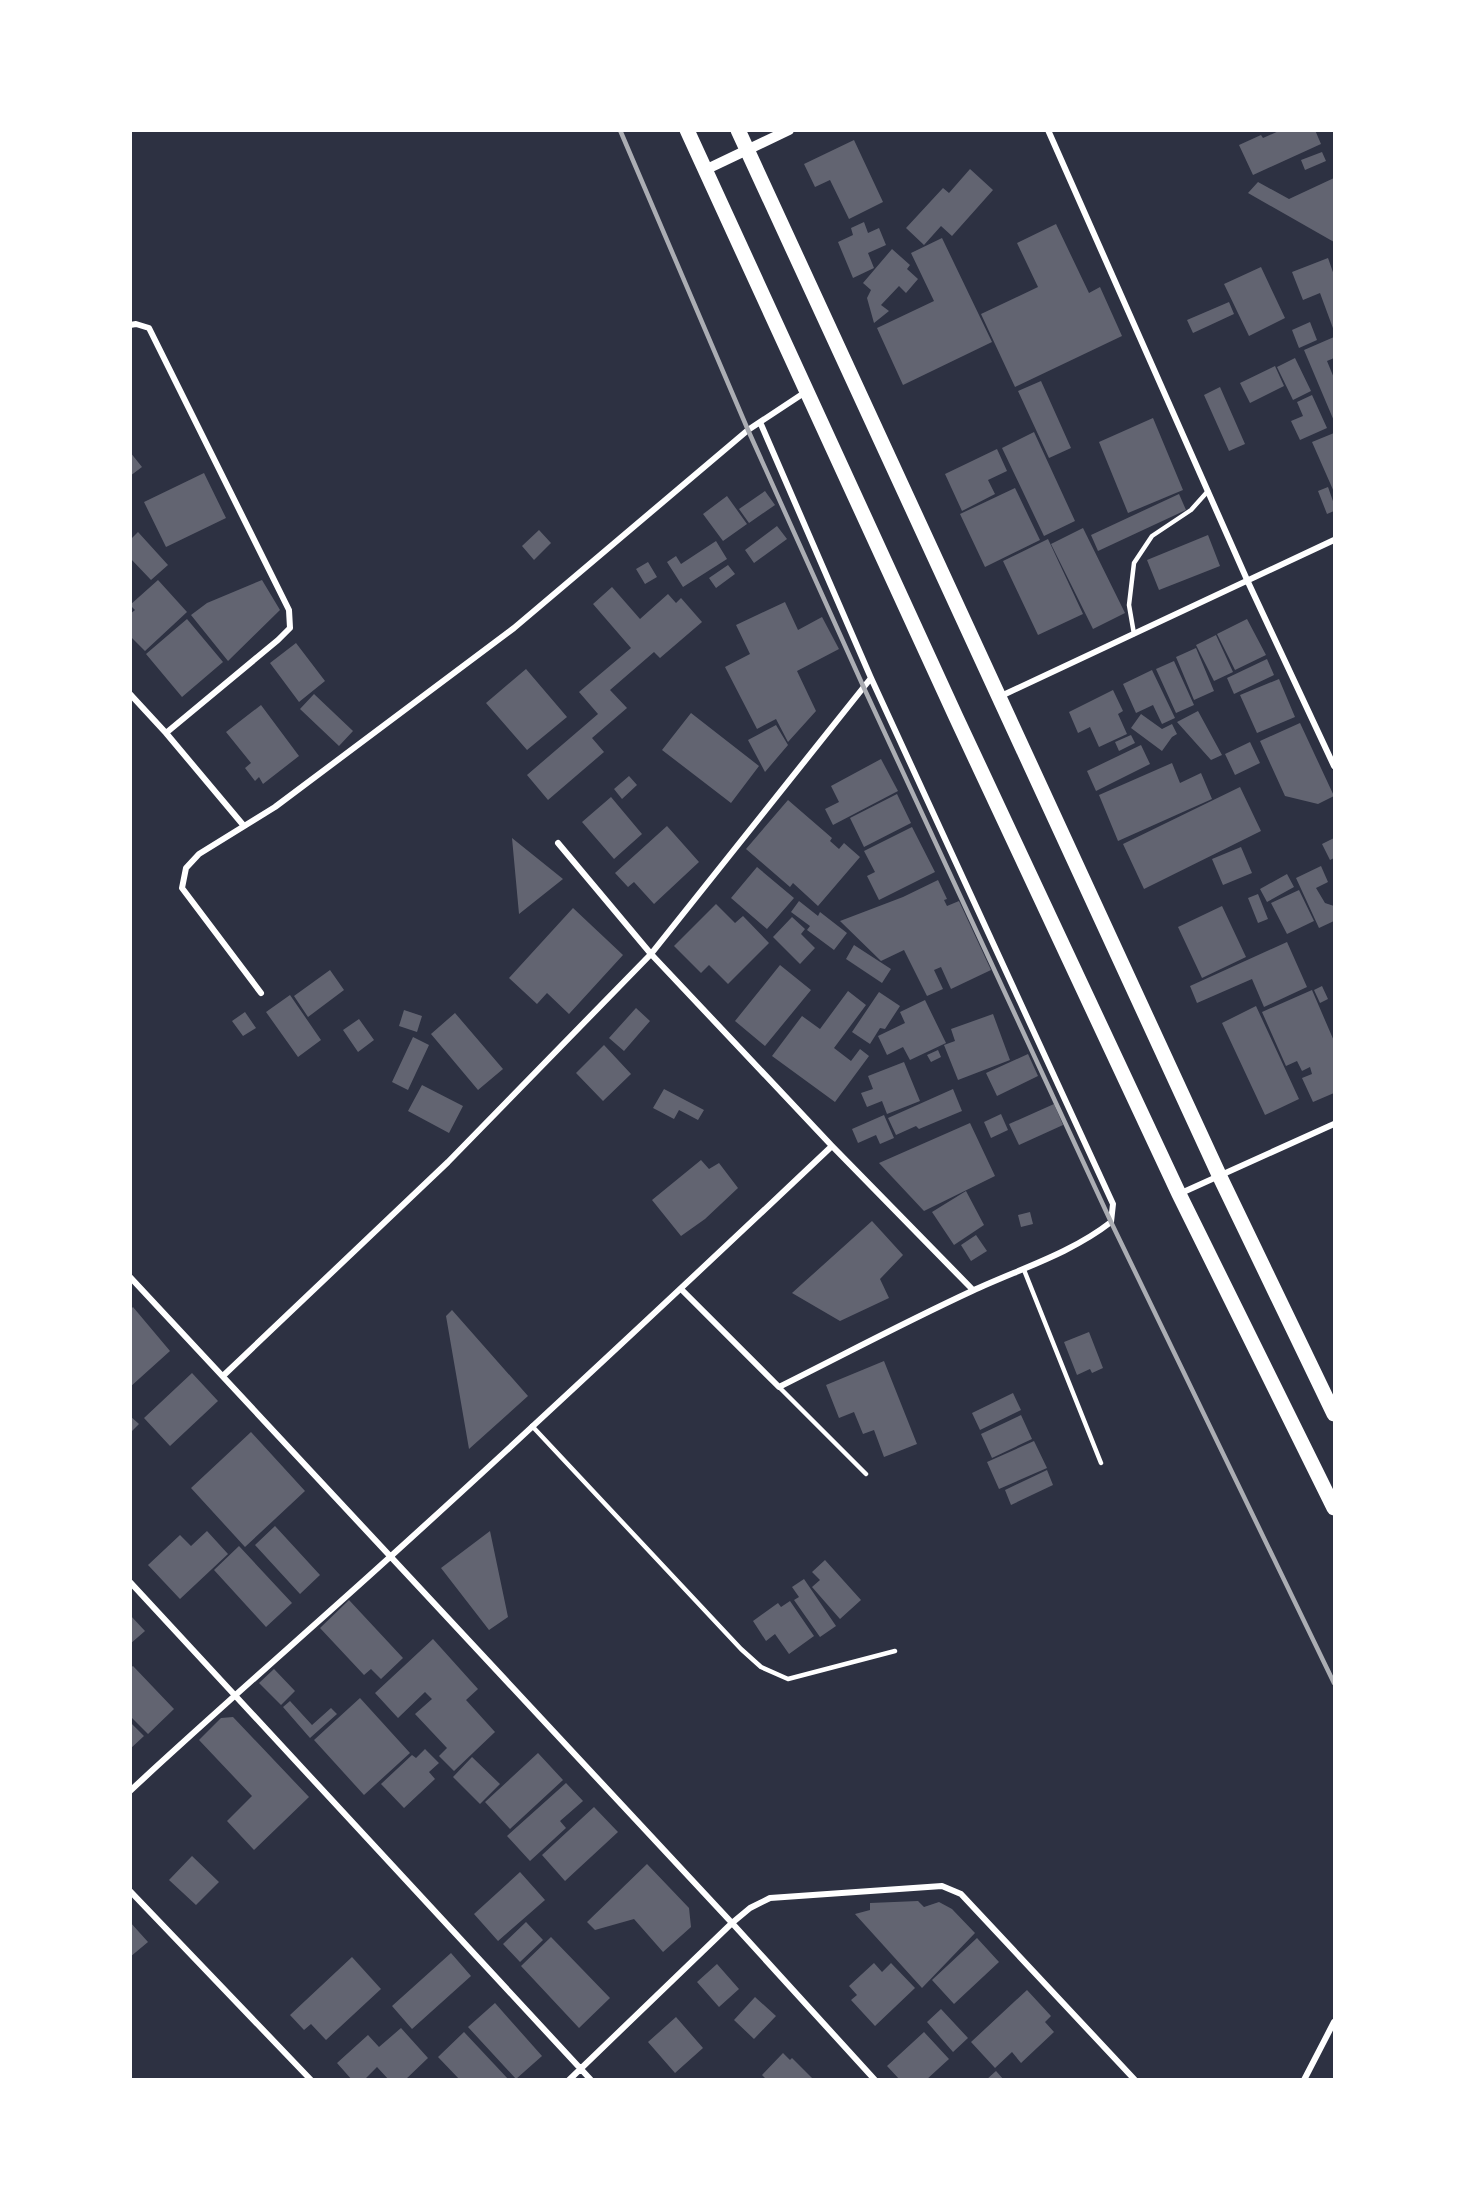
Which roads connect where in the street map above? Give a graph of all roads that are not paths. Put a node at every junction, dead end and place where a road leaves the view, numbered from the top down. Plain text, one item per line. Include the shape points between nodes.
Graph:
1 (687, 130) edge
2 (738, 130) edge
3 (789, 130) edge
4 (1048, 130) edge
5 (747, 149) junction
6 (705, 170) junction
7 (130, 325) edge
8 (807, 391) junction
9 (760, 422) junction
10 (1208, 491) junction
11 (1335, 540) edge
12 (1248, 582) junction
13 (1134, 634) junction
14 (871, 678) junction
15 (130, 694) edge
16 (999, 697) junction
17 (166, 733) junction
18 (1335, 766) edge
19 (243, 826) junction
20 (558, 843) dead end
21 (651, 954) junction
22 (261, 993) dead end
23 (1335, 1124) edge
24 (832, 1146) junction
25 (1220, 1177) junction
26 (1179, 1194) junction
27 (1024, 1269) junction
28 (130, 1276) edge
29 (681, 1289) junction
30 (973, 1290) junction
31 (224, 1375) junction
32 (778, 1387) junction
33 (1335, 1414) edge
34 (532, 1426) junction
35 (1101, 1463) dead end
36 (866, 1474) dead end
37 (1335, 1508) edge
38 (390, 1557) junction
39 (130, 1582) edge
40 (895, 1651) dead end
41 (235, 1694) junction
42 (130, 1791) edge
43 (130, 1891) edge
44 (732, 1923) junction
45 (1335, 2022) edge
46 (581, 2068) junction
47 (311, 2079) edge
48 (569, 2079) edge
49 (591, 2079) edge
50 (874, 2079) edge
51 (1135, 2079) edge
52 (1304, 2079) edge

1 - 6 main road
2 - 5 main road
3 - 5 street
4 - 10 street
5 - 6 street
5 - 16 main road
6 - 8 main road
7 - 17 street via 149,328 289,610 290,628 278,640
8 - 9 street
8 - 26 main road
9 - 14 street
9 - 19 street via 514,628 275,807
10 - 12 street
10 - 13 lane via 1191,510 1152,536 1134,563 1129,605
11 - 12 street
12 - 13 street
12 - 18 street
13 - 16 street
14 - 21 street
14 - 27 street via 1113,1204 1111,1222 1090,1239
15 - 17 street
16 - 25 main road
17 - 19 street
19 - 22 street via 186,868 182,888
20 - 21 street
21 - 24 street
21 - 31 street via 448,1162
23 - 25 street
24 - 29 street
24 - 30 street
25 - 26 street
25 - 33 main road
26 - 37 main road
27 - 30 street
27 - 35 lane
28 - 31 street
29 - 32 street
29 - 34 street
30 - 32 street
31 - 38 street
32 - 36 lane
34 - 38 street
34 - 40 lane via 741,1650 762,1667 788,1679
38 - 41 street
38 - 44 street
39 - 41 street
41 - 42 street
41 - 46 street
43 - 47 street
44 - 46 street
44 - 50 street
44 - 51 street via 770,1898 942,1886 961,1894
45 - 52 street
46 - 48 street
46 - 49 street

